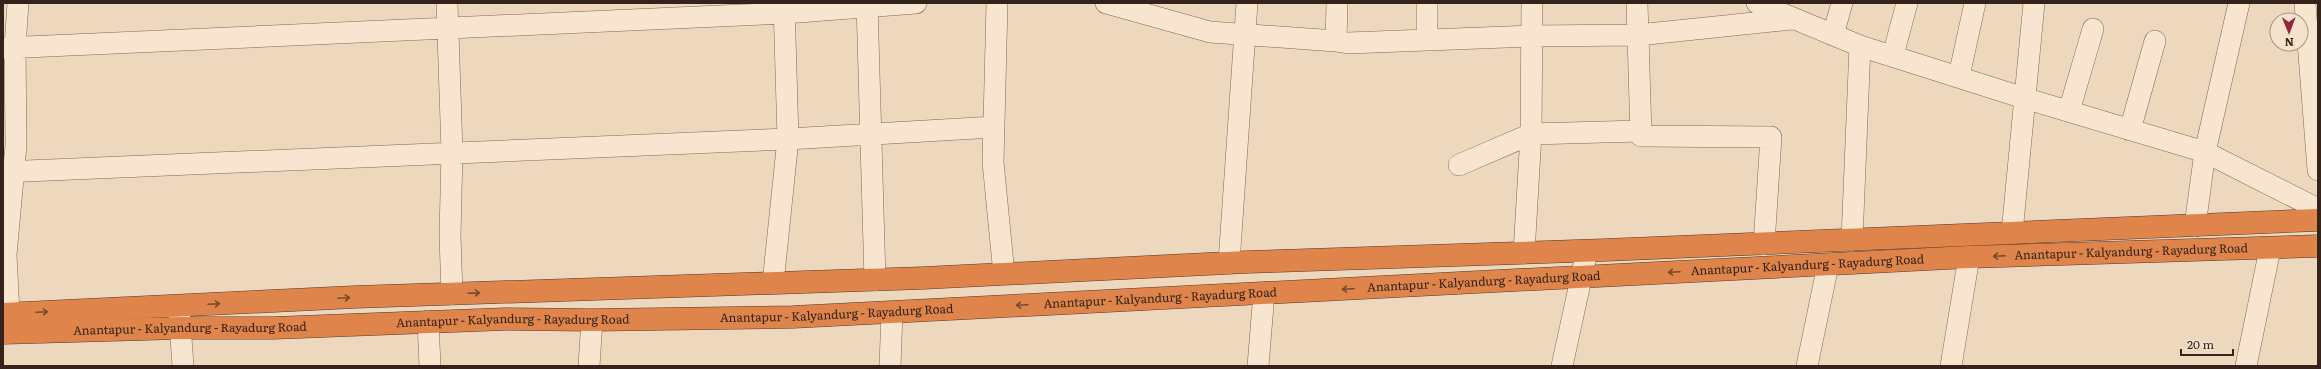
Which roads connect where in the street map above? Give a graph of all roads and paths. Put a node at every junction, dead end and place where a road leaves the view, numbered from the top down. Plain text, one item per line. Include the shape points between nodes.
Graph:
1 (18, 3) edge
2 (447, 3) edge
3 (916, 3) edge
4 (997, 3) edge
5 (1106, 3) edge
6 (1247, 3) edge
7 (1337, 3) edge
8 (1427, 3) edge
9 (1532, 3) edge
10 (1637, 3) edge
11 (1757, 3) edge
12 (1842, 3) edge
13 (1907, 3) edge
14 (1975, 3) edge
15 (2034, 3) edge
16 (2239, 3) edge
17 (2306, 3) edge
18 (867, 5) edge
19 (785, 8) edge
20 (1786, 12) edge
21 (448, 28) junction
22 (2093, 29) dead end
23 (1246, 34) junction
24 (1638, 34) junction
25 (1833, 35) junction
26 (1532, 36) junction
27 (1426, 40) junction
28 (1336, 41) junction
29 (2155, 41) dead end
30 (1860, 46) junction
31 (9, 47) edge
32 (1892, 55) junction
33 (1959, 76) junction
34 (2024, 98) junction
35 (2069, 111) junction
36 (994, 127) junction
37 (2130, 130) junction
38 (1640, 131) junction
39 (872, 134) junction
40 (1531, 134) junction
41 (788, 139) junction
42 (452, 152) junction
43 (2205, 152) junction
44 (1459, 165) dead end
45 (2318, 170) edge
46 (8, 172) edge
47 (2318, 209) edge
48 (2318, 220) edge
49 (2195, 226) junction
50 (2012, 233) junction
51 (1852, 240) junction
52 (1764, 244) junction
53 (2318, 246) edge
54 (2270, 249) junction
55 (1587, 251) junction
56 (1524, 253) junction
57 (1970, 257) junction
58 (1229, 263) junction
59 (1828, 265) junction
60 (1004, 274) junction
61 (1582, 277) junction
62 (875, 280) junction
63 (774, 283) junction
64 (1264, 293) junction
65 (452, 294) junction
66 (179, 305) junction
67 (892, 312) junction
68 (5, 320) edge
69 (592, 320) junction
70 (428, 321) junction
71 (181, 328) junction
72 (184, 366) edge
73 (430, 366) edge
74 (589, 366) edge
75 (890, 366) edge
76 (1258, 366) edge
77 (1562, 366) edge
78 (1807, 366) edge
79 (1951, 366) edge
80 (2246, 366) edge

1 - 31 street
2 - 21 street
3 - 18 street
4 - 36 street
5 - 23 street via 1210,32
6 - 23 street
7 - 28 street
8 - 27 street
9 - 26 street
10 - 24 street
11 - 20 street
12 - 25 street
13 - 32 street
14 - 33 street
15 - 34 street
16 - 43 street
17 - 45 street
18 - 19 street
18 - 39 street
19 - 21 street
19 - 41 street
20 - 24 street
20 - 25 street
21 - 31 street
21 - 42 street
22 - 35 street
23 - 28 street
23 - 58 street
24 - 26 street
24 - 38 street
25 - 30 street
26 - 27 street
26 - 40 street
27 - 28 street via 1348,43
29 - 37 street
30 - 32 street
30 - 51 street
31 - 46 street via 16,145
32 - 33 street
33 - 34 street
34 - 35 street
34 - 50 street
35 - 37 street
36 - 39 street
36 - 60 street via 993,162
37 - 43 street
38 - 40 street
38 - 52 street via 1640,136 1771,137
39 - 41 street
39 - 62 street
40 - 44 street
40 - 56 street
41 - 42 street
41 - 63 street
42 - 46 street
42 - 65 street
43 - 47 street
43 - 49 street
46 - 68 street via 10,200
48 - 49 highway, Anantapur - Kalyandurg - Rayadurg Road
49 - 50 highway, Anantapur - Kalyandurg - Rayadurg Road
50 - 51 highway, Anantapur - Kalyandurg - Rayadurg Road
51 - 52 highway, Anantapur - Kalyandurg - Rayadurg Road
52 - 55 highway, Anantapur - Kalyandurg - Rayadurg Road
53 - 54 highway, Anantapur - Kalyandurg - Rayadurg Road
54 -> 57 highway, Anantapur - Kalyandurg - Rayadurg Road
54 - 80 street
55 - 56 highway, Anantapur - Kalyandurg - Rayadurg Road
55 - 61 street
56 - 58 highway, Anantapur - Kalyandurg - Rayadurg Road
57 - 59 highway, Anantapur - Kalyandurg - Rayadurg Road
57 - 79 street
58 - 60 highway, Anantapur - Kalyandurg - Rayadurg Road
59 -> 61 highway, Anantapur - Kalyandurg - Rayadurg Road
59 - 78 street
60 - 62 highway, Anantapur - Kalyandurg - Rayadurg Road
61 -> 64 highway, Anantapur - Kalyandurg - Rayadurg Road
61 - 77 street
62 - 63 highway, Anantapur - Kalyandurg - Rayadurg Road
65 -> 63 highway, Anantapur - Kalyandurg - Rayadurg Road
64 -> 67 highway, Anantapur - Kalyandurg - Rayadurg Road
64 - 76 street
66 -> 65 highway, Anantapur - Kalyandurg - Rayadurg Road
68 -> 66 highway, Anantapur - Kalyandurg - Rayadurg Road
66 - 71 street
67 - 69 highway, Anantapur - Kalyandurg - Rayadurg Road via 794,317
67 - 75 street
68 - 71 highway, Anantapur - Kalyandurg - Rayadurg Road
69 - 70 highway, Anantapur - Kalyandurg - Rayadurg Road
69 - 74 street
70 - 71 highway, Anantapur - Kalyandurg - Rayadurg Road via 273,328
70 - 73 street
71 - 72 street

